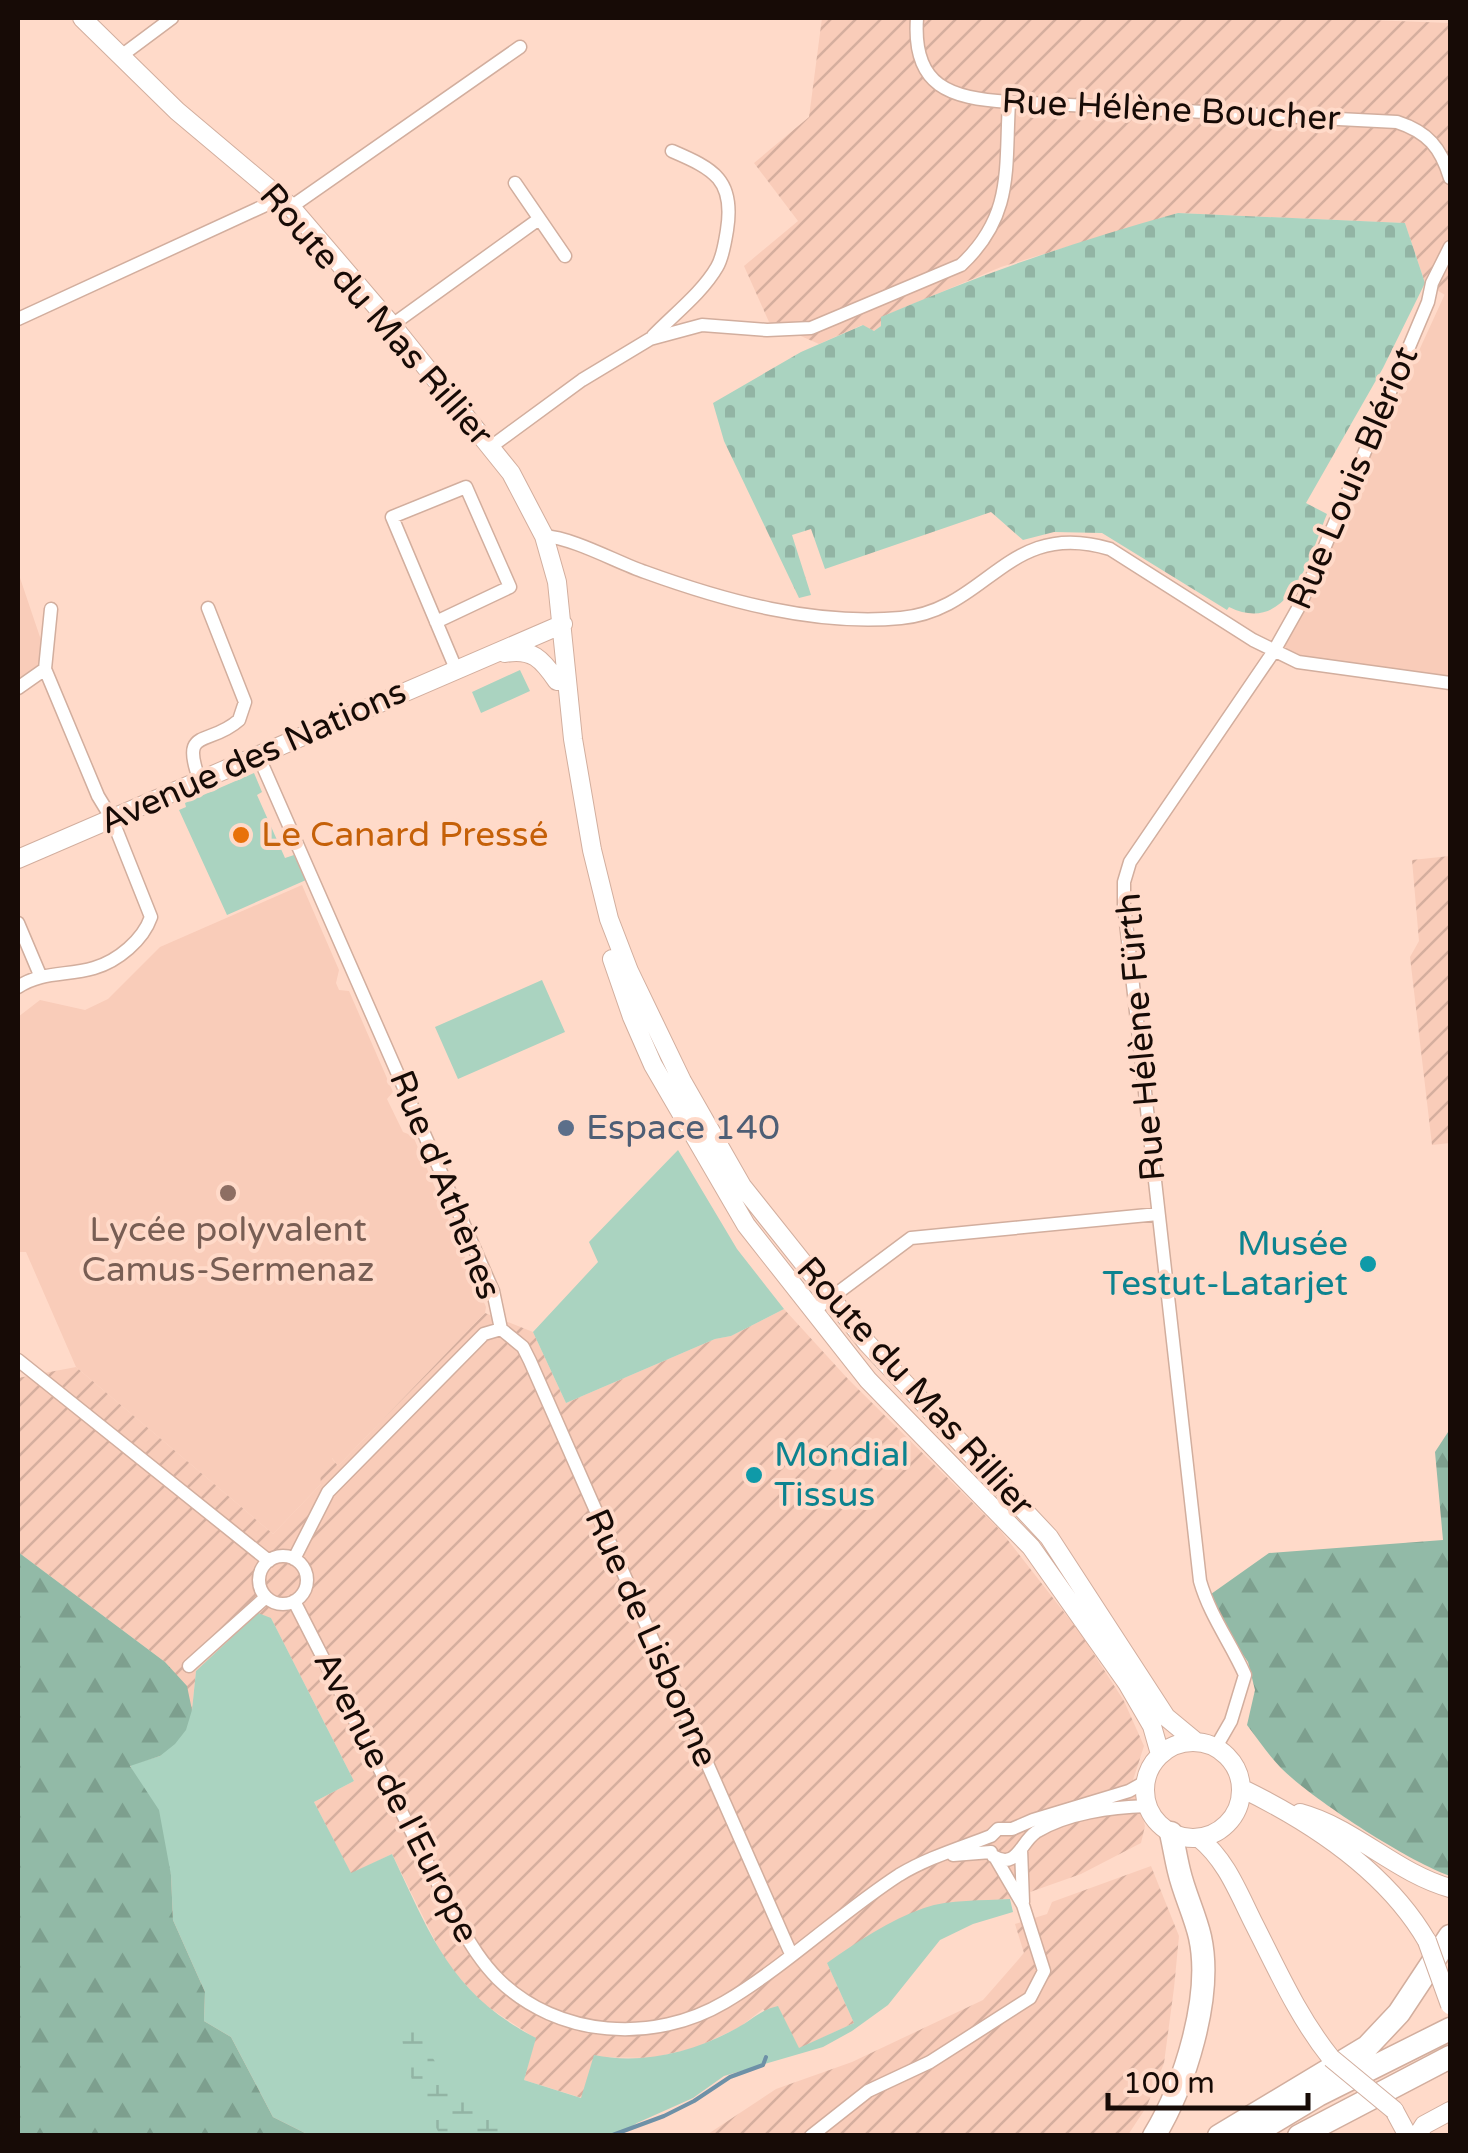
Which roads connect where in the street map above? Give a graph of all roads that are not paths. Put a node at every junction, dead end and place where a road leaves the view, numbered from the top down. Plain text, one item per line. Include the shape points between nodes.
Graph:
1 (82, 18) edge
2 (172, 18) edge
3 (916, 18) edge
4 (520, 47) dead end
5 (121, 56) junction
6 (1009, 102) junction
7 (672, 151) dead end
8 (1450, 178) edge
9 (514, 183) dead end
10 (286, 203) junction
11 (540, 219) junction
12 (1450, 247) edge
13 (565, 256) dead end
14 (18, 320) edge
15 (392, 325) junction
16 (650, 339) junction
17 (492, 446) junction
18 (544, 536) junction
19 (208, 608) dead end
20 (52, 609) dead end
21 (436, 622) junction
22 (558, 625) junction
23 (1274, 652) junction
24 (490, 656) junction
25 (44, 669) junction
26 (456, 669) junction
27 (557, 681) junction
28 (1450, 684) edge
29 (18, 688) edge
30 (258, 755) junction
31 (200, 781) junction
32 (112, 819) junction
33 (18, 859) edge
34 (18, 923) edge
35 (40, 976) junction
36 (18, 987) edge
37 (1158, 1214) junction
38 (830, 1296) junction
39 (812, 1312) junction
40 (501, 1329) junction
41 (18, 1360) edge
42 (294, 1559) junction
43 (269, 1561) junction
44 (266, 1597) junction
45 (294, 1601) junction
46 (190, 1666) dead end
47 (1195, 1741) junction
48 (1216, 1747) junction
49 (1160, 1754) junction
50 (1145, 1782) junction
51 (1241, 1788) junction
52 (1147, 1806) junction
53 (1280, 1807) junction
54 (1012, 1830) junction
55 (1171, 1834) junction
56 (991, 1836) junction
57 (1198, 1838) junction
58 (1021, 1846) junction
59 (993, 1855) junction
60 (926, 1861) junction
61 (1450, 1888) edge
62 (1023, 1905) junction
63 (1450, 1936) edge
64 (792, 1954) junction
65 (1450, 1997) edge
66 (1450, 2005) edge
67 (1450, 2015) edge
68 (1450, 2028) edge
69 (1450, 2057) edge
70 (1450, 2111) edge
71 (811, 2136) edge
72 (1154, 2136) edge
73 (1219, 2136) edge
74 (1250, 2136) edge
75 (1299, 2136) edge
76 (1408, 2136) edge
77 (1417, 2136) edge

1 - 5 main road, Route du Mas Rillier
2 - 5 street
3 - 6 street, Rue Hélène Boucher via 920,57 943,90
4 - 10 street
5 - 10 main road, Route du Mas Rillier
6 - 8 street, Rue Hélène Boucher via 1398,122 1434,142
6 - 16 street via 1003,200 995,225 960,265 811,328 702,325
7 - 16 street via 720,178 730,211 718,266
9 - 11 street
10 - 14 street
10 - 15 main road, Route du Mas Rillier
11 - 13 street
11 - 15 street
12 - 23 street, Rue Louis Blériot
15 - 17 main road, Route du Mas Rillier
16 - 17 street
17 - 18 main road, Route du Mas Rillier
18 - 22 main road, Route du Mas Rillier
18 - 23 street via 758,607 852,618 928,614 955,602 1016,555 1088,542 1110,549
19 - 31 street via 245,702 240,720 191,750
20 - 25 street
21 - 21 street via 392,517 466,486 510,587
21 - 26 street
22 - 24 main road, Avenue des Nations
22 - 27 main road, Route du Mas Rillier
22 - 38 main road, Route du Mas Rillier via 592,850 628,972 742,1186
23 - 28 street via 1315,665
23 - 37 street, Rue Hélène Fürth via 1130,862 1124,882
24 - 26 main road, Avenue des Nations
24 - 27 main road, Avenue des Nations via 530,651
25 - 29 street
25 - 32 street
26 - 30 main road, Avenue des Nations
27 - 39 main road, Route du Mas Rillier via 592,896 632,1017 721,1186
30 - 31 main road, Avenue des Nations
30 - 40 street, Rue d'Athènes via 493,1291
31 - 32 main road, Avenue des Nations
32 - 33 main road, Avenue des Nations
32 - 35 street via 151,916 146,932 95,968
34 - 35 street
35 - 36 street
37 - 38 street via 910,1238
37 - 48 street, Rue Hélène Fürth via 1200,1581 1208,1610 1245,1676
38 - 39 street
38 - 47 main road, Route du Mas Rillier via 1049,1537 1166,1717
39 - 49 main road, Route du Mas Rillier via 868,1380 1031,1547 1127,1684
40 - 42 street, Rue d'Athènes via 484,1334 328,1492
40 - 64 street, Rue de Lisbonne via 530,1361
41 - 43 street
42 - 43 street
42 - 45 street via 307,1580
43 - 44 street via 259,1582
44 - 45 street via 279,1604
44 - 46 street
45 - 64 street, Avenue de l'Europe via 458,1923 501,1982 573,2023 652,2028 714,2008
47 - 48 main road
47 - 49 main road
48 - 51 main road via 1234,1764
49 - 50 main road
50 - 52 main road
50 - 54 street
51 - 53 main road
51 - 57 main road via 1225,1826
52 - 55 main road
52 - 58 street via 1060,1822
53 - 61 main road via 1346,1832
53 - 66 main road, bridge via 1406,1909
54 - 56 street
54 - 58 street
55 - 57 main road
55 - 72 highway via 1204,1964 1191,2044
56 - 59 street
56 - 60 street, Avenue de l'Europe
57 - 76 main road, bridge via 1227,1871 1313,2035 1394,2110
58 - 59 street via 1008,1860
58 - 62 street
59 - 60 street, Avenue de l'Europe
59 - 62 street
60 - 64 street, Avenue de l'Europe
62 - 71 street via 1044,1972 1030,1998 930,2062 868,2091
63 - 73 highway via 1368,2047
65 - 66 main road, bridge
66 - 67 main road, bridge
68 - 74 highway
69 - 75 highway
70 - 77 main road

